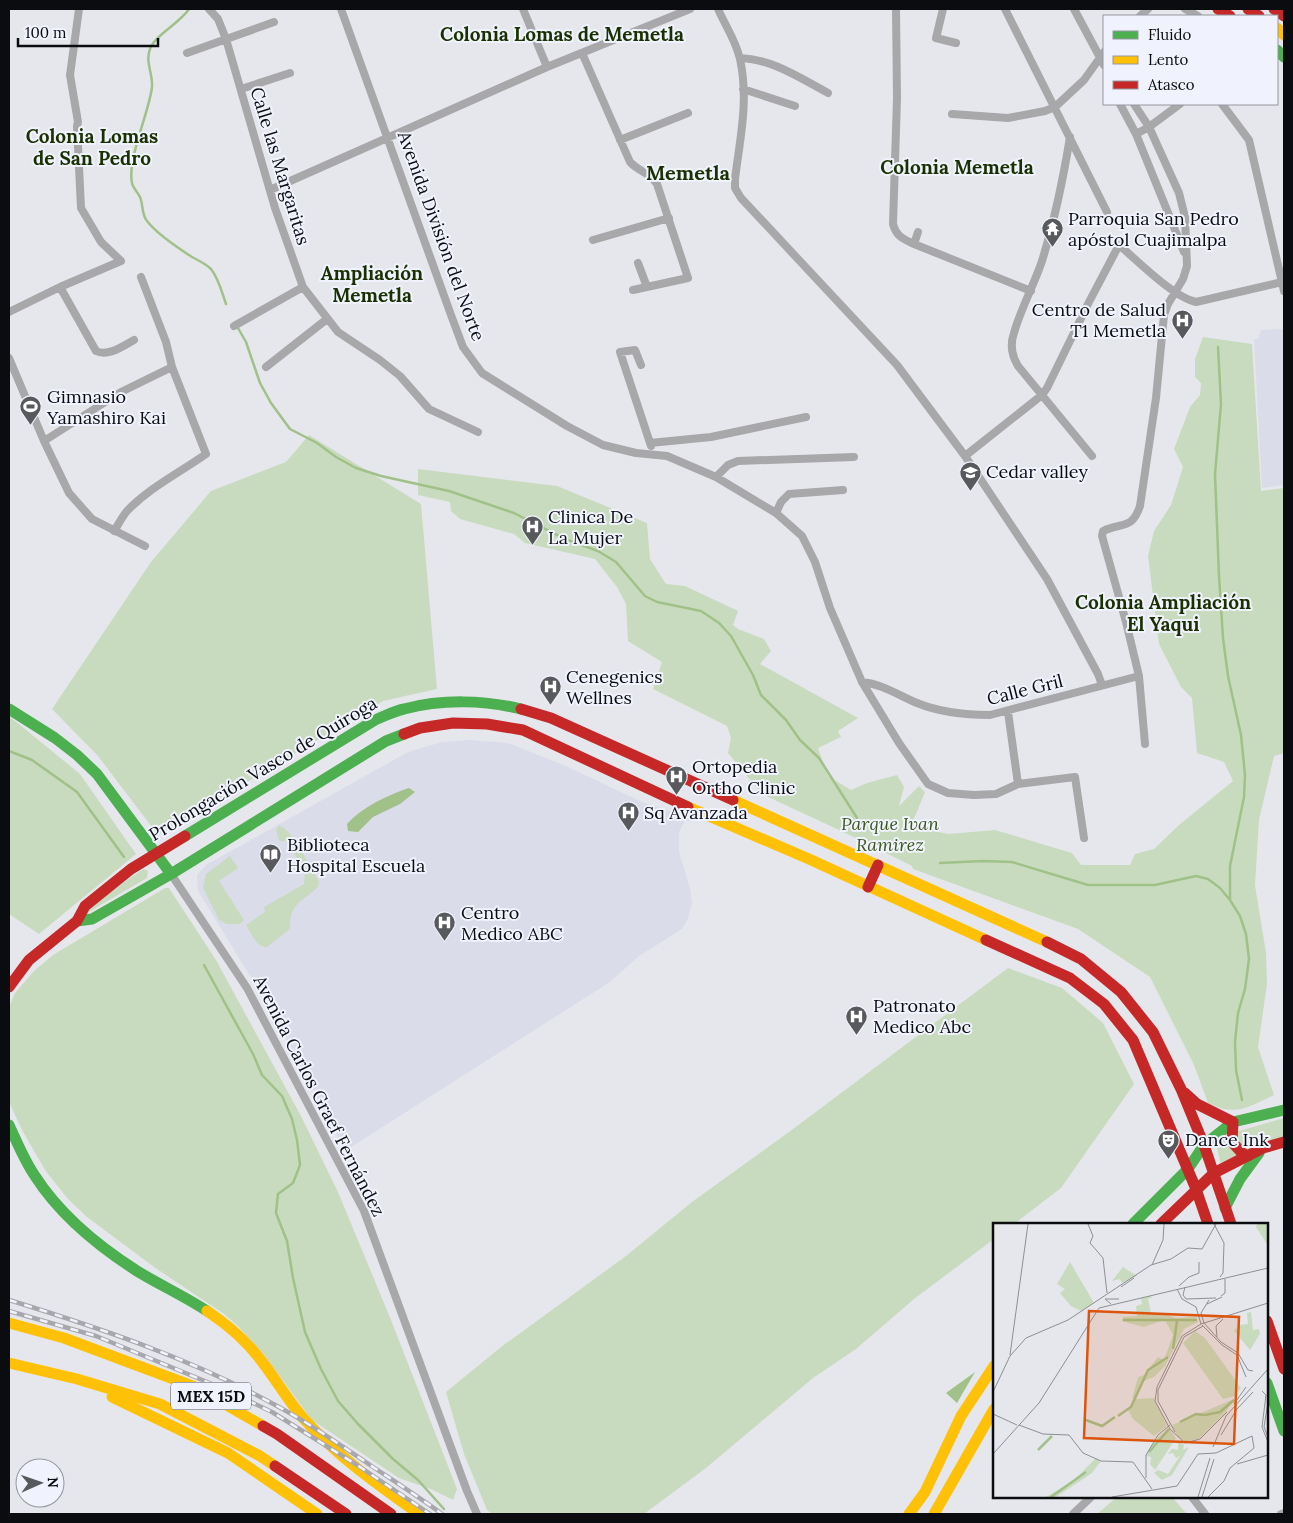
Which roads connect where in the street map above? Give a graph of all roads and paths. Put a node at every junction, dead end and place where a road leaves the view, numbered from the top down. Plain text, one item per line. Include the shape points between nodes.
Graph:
1 (79, 9) edge
2 (209, 9) edge
3 (342, 9) edge
4 (523, 9) edge
5 (690, 9) edge
6 (718, 9) edge
7 (896, 9) edge
8 (942, 9) edge
9 (1005, 9) edge
10 (1074, 9) edge
11 (1185, 9) edge
12 (1274, 9) edge
13 (1196, 15) edge
14 (1284, 16) edge
15 (274, 22) dead end
16 (226, 38) junction
17 (956, 42) dead end
18 (187, 53) dead end
19 (582, 53) junction
20 (1102, 55) edge
21 (740, 58) junction
22 (547, 67) junction
23 (290, 73) dead end
24 (241, 89) junction
25 (742, 89) junction
26 (828, 94) dead end
27 (1121, 105) edge
28 (1135, 105) edge
29 (1179, 105) edge
30 (1223, 105) edge
31 (795, 106) dead end
32 (1055, 106) junction
33 (688, 113) dead end
34 (952, 114) dead end
35 (1149, 127) junction
36 (1136, 134) junction
37 (389, 137) junction
38 (1070, 137) junction
39 (620, 140) junction
40 (270, 190) junction
41 (1107, 212) dead end
42 (669, 218) junction
43 (918, 232) dead end
44 (592, 240) dead end
45 (914, 244) junction
46 (1187, 259) junction
47 (638, 263) dead end
48 (141, 277) dead end
49 (1282, 282) junction
50 (60, 287) junction
51 (303, 287) junction
52 (647, 287) junction
53 (633, 290) dead end
54 (1031, 291) junction
55 (1284, 291) edge
56 (1176, 293) junction
57 (9, 312) edge
58 (327, 319) junction
59 (234, 326) dead end
60 (134, 340) dead end
61 (9, 358) edge
62 (642, 365) dead end
63 (172, 367) junction
64 (266, 367) dead end
65 (1042, 395) junction
66 (806, 417) dead end
67 (478, 432) dead end
68 (44, 441) junction
69 (650, 443) junction
70 (653, 454) junction
71 (854, 456) dead end
72 (965, 456) junction
73 (1092, 456) dead end
74 (716, 477) junction
75 (843, 490) dead end
76 (776, 513) junction
77 (114, 531) junction
78 (145, 546) dead end
79 (1139, 676) junction
80 (862, 682) junction
81 (1102, 685) junction
82 (9, 709) edge
83 (1008, 712) junction
84 (1145, 744) dead end
85 (1018, 784) junction
86 (1084, 838) dead end
87 (156, 853) junction
88 (878, 865) junction
89 (171, 874) junction
90 (868, 887) junction
91 (77, 921) junction
92 (9, 987) edge
93 (1181, 1089) junction
94 (1284, 1110) edge
95 (1233, 1122) junction
96 (9, 1125) edge
97 (1284, 1142) edge
98 (1204, 1145) junction
99 (1263, 1148) junction
100 (1248, 1156) junction
101 (1188, 1169) junction
102 (1214, 1173) junction
103 (1196, 1189) junction
104 (1157, 1200) junction
105 (1225, 1208) junction
106 (1171, 1214) junction
107 (1135, 1223) edge
108 (1162, 1223) edge
109 (1208, 1223) edge
110 (1231, 1223) edge
111 (9, 1323) edge
112 (1268, 1324) edge
113 (9, 1363) edge
114 (993, 1368) edge
115 (1284, 1369) edge
116 (77, 1379) junction
117 (1268, 1386) edge
118 (993, 1411) edge
119 (1284, 1431) edge
120 (1090, 1498) edge
121 (1193, 1498) edge
122 (317, 1514) edge
123 (346, 1514) edge
124 (390, 1514) edge
125 (419, 1514) edge
126 (477, 1514) edge
127 (909, 1514) edge
128 (934, 1514) edge
129 (1073, 1514) edge
130 (1205, 1514) edge

1 - 50 street via 70,75 78,122 81,208 101,242 121,261
2 - 16 street, Calle las Margaritas via 218,18
3 - 37 street, Avenida División del Norte
4 - 22 street
5 - 19 street
6 - 21 street
7 - 45 street via 893,224 900,238
8 - 17 street via 936,38
9 - 32 street
10 - 20 street
11 - 13 street
12 - 14 main road
15 - 16 street
16 - 18 street
16 - 24 street, Calle las Margaritas
19 - 22 street
19 - 39 street
20 - 32 street via 1084,80
21 - 25 street
21 - 26 street via 785,69
22 - 37 street
23 - 24 street
24 - 40 street, Calle las Margaritas
25 - 31 street
25 - 72 street via 744,121 735,188 754,214 897,365
27 - 36 street
28 - 35 street
29 - 35 street
30 - 49 street via 1249,140
32 - 34 street via 1008,118
32 - 38 street
33 - 39 street
35 - 36 street
35 - 46 street via 1179,193 1185,217
36 - 46 street
37 - 40 street
37 - 70 street, Avenida División del Norte via 463,347 482,373 603,445
38 - 41 street
38 - 54 street via 1061,192
39 - 42 street via 635,168 652,177 657,184
40 - 51 street, Calle las Margaritas
42 - 44 street
42 - 52 street via 688,278
43 - 45 street
45 - 54 street
46 - 56 street via 1186,273
47 - 52 street
48 - 63 street
49 - 55 street
49 - 56 street via 1196,302
50 - 57 street
50 - 60 street via 96,351 108,352
51 - 58 street, Calle las Margaritas
51 - 59 street
52 - 53 street
54 - 65 street via 1014,333 1012,350 1018,366
56 - 65 street via 1119,245
56 - 79 street via 1164,315 1140,506 1136,518 1103,531 1102,536
58 - 64 street
58 - 67 street, Calle las Margaritas via 338,332 400,376 429,409
61 - 68 street
62 - 69 street via 635,350 620,352
63 - 68 street via 122,392
63 - 77 street via 206,454 152,489 125,513
65 - 72 street
65 - 73 street
66 - 69 street via 711,437
68 - 77 street via 69,493 92,519
69 - 70 street
70 - 74 street, Avenida División del Norte via 668,456
71 - 74 street via 738,461 728,465
72 - 81 street via 1047,579
74 - 76 street, Avenida División del Norte
75 - 76 street via 789,494
76 - 80 street, Avenida División del Norte via 802,536
77 - 78 street
79 - 81 street, Calle Gril
79 - 84 street
80 - 83 street, Calle Gril via 884,687 933,708 977,715
80 - 85 street, Avenida División del Norte via 928,784 948,793 974,795 996,794
81 - 83 street, Calle Gril
82 - 87 main road via 62,742 83,760
83 - 85 street
85 - 86 street, Avenida División del Norte via 1075,777
87 - 88 main road, Prolongación Vasco de Quiroga via 375,720 406,708 468,702 503,705 551,718
87 - 89 main road
87 - 91 main road, Prolongación Vasco de Quiroga via 85,906
88 - 90 main road
88 - 93 main road, Prolongación Vasco de Quiroga via 1081,958 1121,992 1153,1032
89 - 90 main road, Prolongación Vasco de Quiroga via 386,741 410,730 470,722 523,730
89 - 91 main road, Prolongación Vasco de Quiroga via 92,919
89 - 126 street, Avenida Carlos Graef Fernández via 247,988 364,1212
90 - 101 main road, Prolongación Vasco de Quiroga via 1070,978 1104,1004 1133,1040
91 - 92 main road, Prolongación Vasco de Quiroga via 29,960
93 - 95 main road via 1197,1104
93 - 98 main road, Prolongación Vasco de Quiroga
94 - 95 main road
95 - 98 main road
95 - 100 main road via 1232,1142
96 - 125 main road via 35,1176 63,1212 138,1271 235,1332 249,1345 301,1415 337,1453
97 - 99 main road
98 - 101 main road
98 - 102 main road, Prolongación Vasco de Quiroga
99 - 100 main road
99 - 105 main road via 1246,1169
100 - 102 main road
101 - 103 main road, Prolongación Vasco de Quiroga
101 - 104 main road
102 - 103 main road
102 - 105 main road, Prolongación Vasco de Quiroga
103 - 106 main road
103 - 109 main road, Prolongación Vasco de Quiroga
104 - 106 main road
104 - 107 main road
105 - 110 main road, Prolongación Vasco de Quiroga
106 - 108 main road
111 - 124 main road, MEX 15D via 64,1338 195,1387 277,1434
112 - 115 main road
113 - 116 main road, MEX 15D
114 - 127 main road via 961,1416 924,1492
116 - 122 main road via 228,1453
116 - 123 main road, MEX 15D via 175,1411 260,1456
117 - 119 main road
118 - 128 main road
120 - 129 street
121 - 130 street

